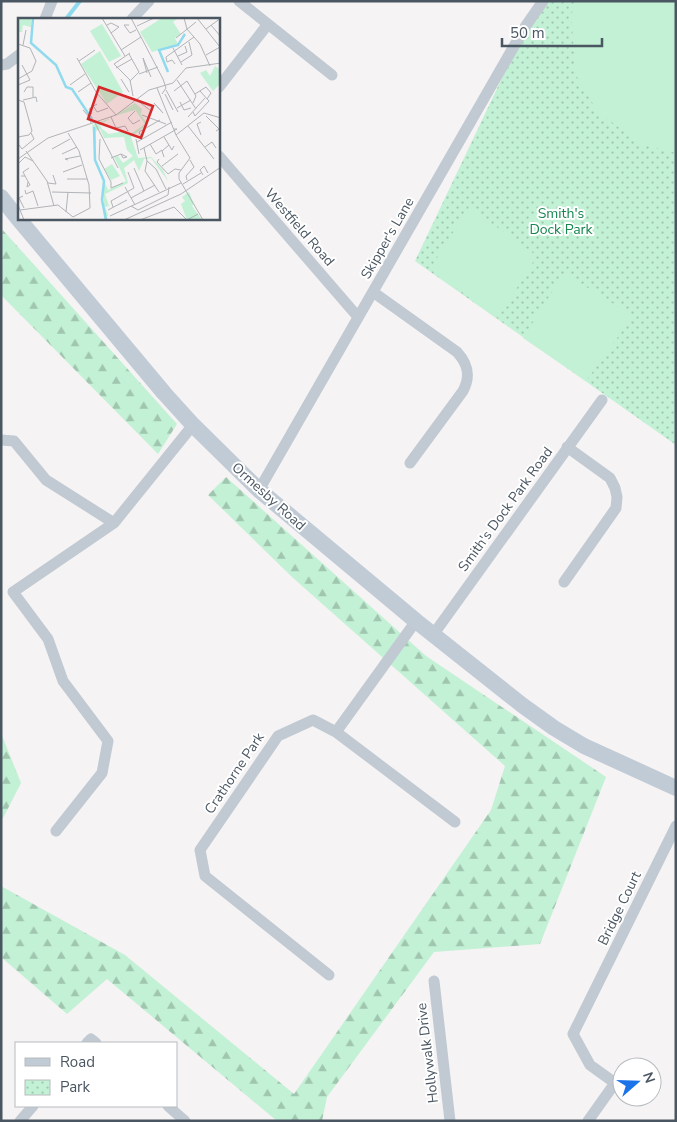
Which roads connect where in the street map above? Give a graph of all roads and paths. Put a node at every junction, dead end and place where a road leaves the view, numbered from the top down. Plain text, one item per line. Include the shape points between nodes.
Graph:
1 (52, 1) edge
2 (149, 1) edge
3 (239, 1) edge
4 (543, 1) edge
5 (45, 18) edge
6 (133, 18) edge
7 (268, 24) junction
8 (18, 56) edge
9 (1, 65) edge
10 (332, 75) dead end
11 (220, 86) edge
12 (220, 157) edge
13 (1, 197) edge
14 (18, 218) edge
15 (20, 220) edge
16 (373, 292) junction
17 (358, 317) junction
18 (602, 400) dead end
19 (193, 425) junction
20 (1, 440) edge
21 (568, 447) junction
22 (410, 463) dead end
23 (260, 490) junction
24 (114, 523) junction
25 (564, 582) dead end
26 (416, 622) junction
27 (433, 635) junction
28 (336, 732) junction
29 (676, 788) edge
30 (455, 822) dead end
31 (676, 826) edge
32 (56, 831) dead end
33 (329, 975) dead end
34 (434, 981) dead end
35 (32, 1107) edge
36 (169, 1107) edge
37 (20, 1121) edge
38 (185, 1121) edge
39 (450, 1121) edge
40 (588, 1121) edge

1 - 5 street
2 - 6 street
3 - 7 street
4 - 16 street, Skipper's Lane
7 - 10 street
7 - 11 street
8 - 9 street
12 - 17 street, Westfield Road
13 - 14 main road, Ormesby Road
15 - 19 main road, Ormesby Road
16 - 17 street, Skipper's Lane
16 - 22 street via 457,352 467,369 464,391
17 - 23 street, Skipper's Lane
18 - 21 street, Smith's Dock Park Road
19 - 23 main road, Ormesby Road
19 - 24 street
20 - 24 street via 14,441 46,480
21 - 25 street via 610,478 617,497 616,508
21 - 27 street, Smith's Dock Park Road
23 - 26 main road, Ormesby Road
24 - 32 street via 13,592 48,639 63,681 108,741 102,773
26 - 27 main road, Ormesby Road
26 - 28 street
27 - 29 main road, Ormesby Road via 554,728 584,746
28 - 30 street, Crathorne Park
28 - 33 street, Crathorne Park via 313,720 278,736 200,850 205,876
31 - 40 street, Bridge Court via 572,1034 590,1065 615,1082
34 - 39 street, Hollywalk Drive
35 - 37 street
36 - 38 street

